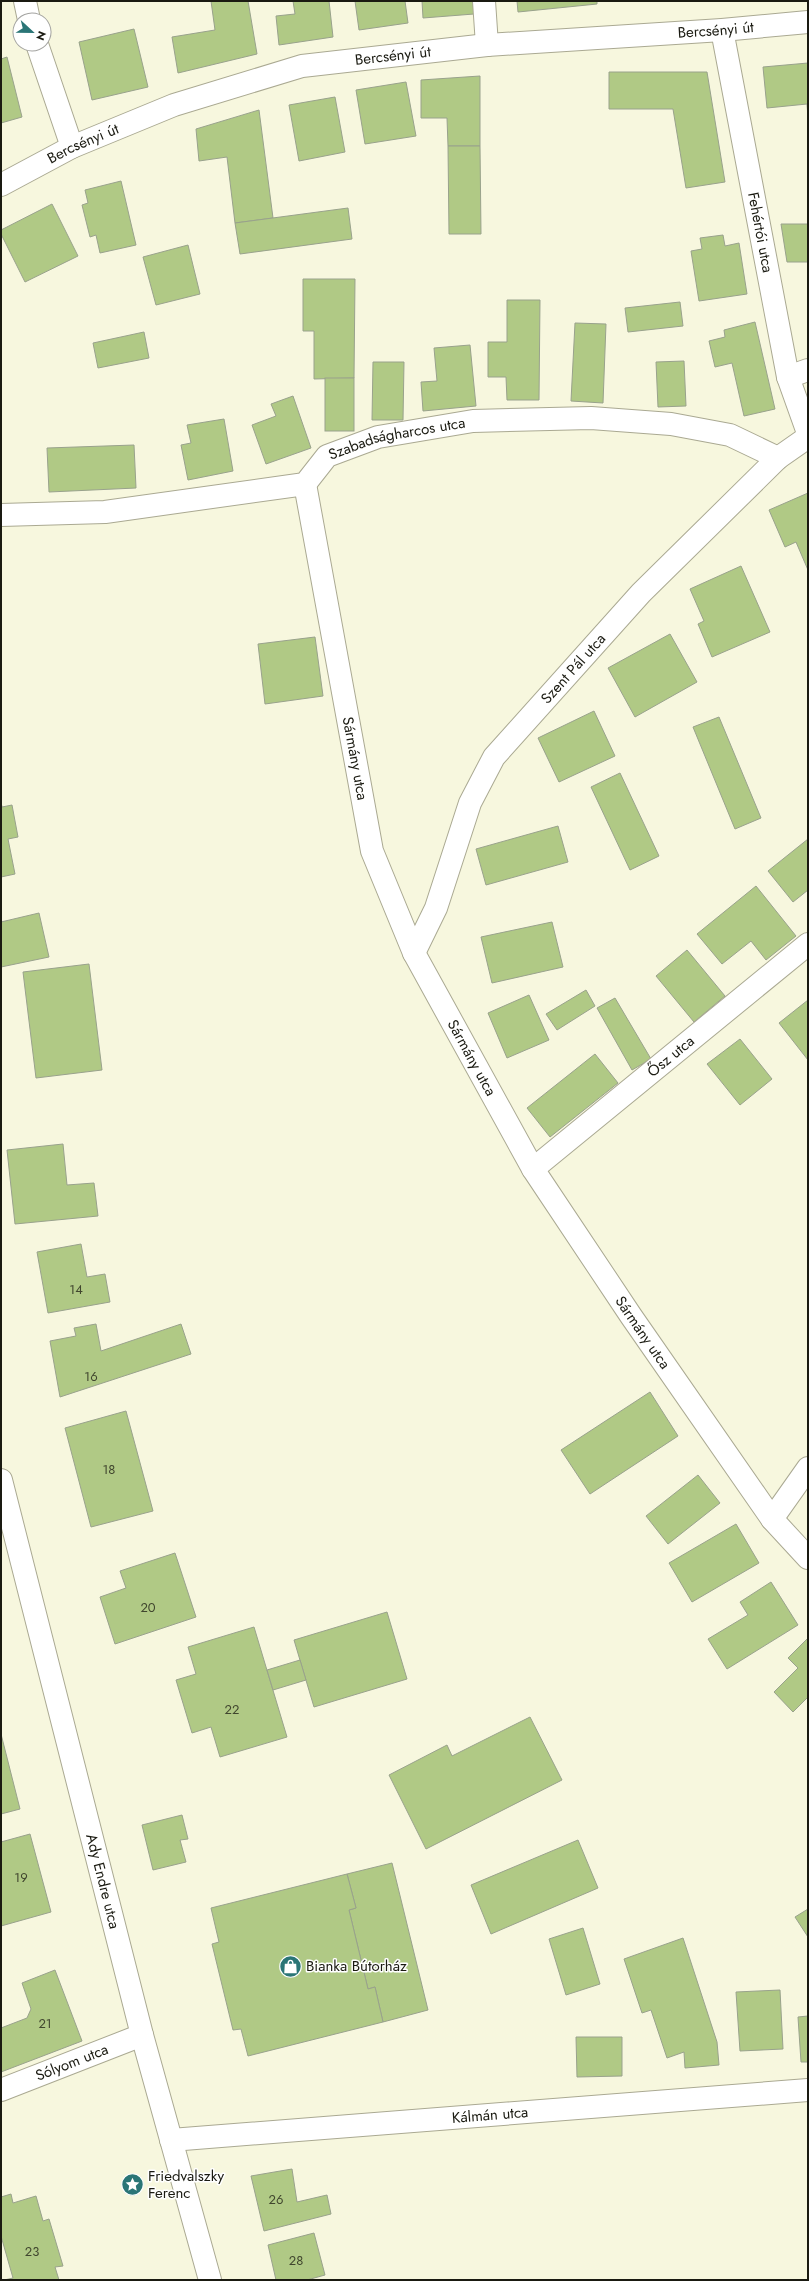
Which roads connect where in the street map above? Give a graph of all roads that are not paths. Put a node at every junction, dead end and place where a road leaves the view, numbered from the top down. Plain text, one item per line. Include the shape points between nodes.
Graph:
1 (24, 1) edge
2 (484, 1) edge
3 (27, 12) edge
4 (808, 22) edge
5 (722, 30) junction
6 (487, 45) junction
7 (40, 52) edge
8 (72, 147) junction
9 (1, 185) edge
10 (798, 373) edge
11 (808, 433) edge
12 (808, 438) edge
13 (778, 458) junction
14 (304, 484) junction
15 (1, 515) edge
16 (808, 944) edge
17 (414, 953) junction
18 (534, 1169) junction
19 (808, 1468) edge
20 (1, 1480) edge
21 (772, 1519) junction
22 (808, 1558) edge
23 (142, 2035) junction
24 (1, 2090) edge
25 (808, 2090) edge
26 (171, 2140) junction
27 (210, 2280) edge

1 - 3 street
2 - 6 street
4 - 5 street, Bercsényi út
5 - 6 street, Bercsényi út
5 - 10 street, Fehértói utca
6 - 8 street, Bercsényi út via 302,66 174,105
7 - 8 street
8 - 9 street, Bercsényi út
10 - 11 street, Fehértói utca
12 - 13 street, Szent Pál utca
13 - 14 street, Szabadságharcos utca via 730,435 671,424 591,418 472,421 371,440 327,456
13 - 17 street, Szent Pál utca via 641,593 494,757 470,803 436,908
14 - 15 street via 105,512
14 - 17 street, Sármány utca via 372,851
16 - 18 street, Ősz utca
17 - 18 street, Sármány utca
18 - 21 street, Sármány utca via 631,1316
19 - 21 street
20 - 23 street, Ady Endre utca
21 - 22 street, Sármány utca
23 - 24 street, Sólyom utca
23 - 26 street, Ady Endre utca
25 - 26 street, Kálmán utca
26 - 27 street, Ady Endre utca

